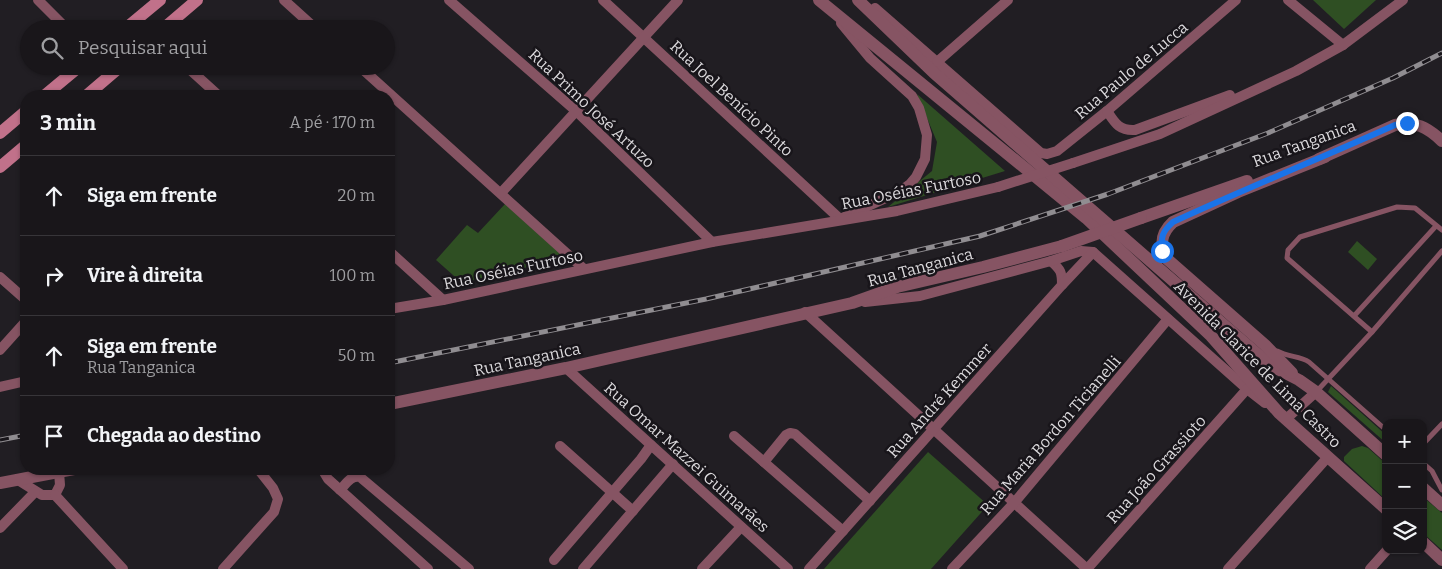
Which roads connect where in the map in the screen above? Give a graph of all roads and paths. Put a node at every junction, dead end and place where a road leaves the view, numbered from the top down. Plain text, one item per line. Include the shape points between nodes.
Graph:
1 (38, 0) edge
2 (160, 0) edge
3 (197, 0) edge
4 (284, 0) edge
5 (449, 0) edge
6 (603, 0) edge
7 (678, 0) edge
8 (819, 0) edge
9 (858, 0) edge
10 (864, 0) edge
11 (1008, 0) edge
12 (1236, 0) edge
13 (1288, 0) edge
14 (1403, 0) edge
15 (831, 10) junction
16 (58, 20) edge
17 (136, 20) edge
18 (174, 20) edge
19 (306, 20) edge
20 (644, 38) junction
21 (1343, 45) junction
22 (936, 68) junction
23 (1296, 71) junction
24 (69, 75) edge
25 (106, 75) edge
26 (196, 75) edge
27 (368, 75) edge
28 (51, 90) edge
29 (92, 90) edge
30 (212, 90) edge
31 (385, 90) edge
32 (395, 99) edge
33 (576, 111) junction
34 (1107, 111) junction
35 (20, 116) edge
36 (0, 133) edge
37 (1442, 141) edge
38 (20, 150) edge
39 (1325, 157) junction
40 (0, 167) edge
41 (501, 193) junction
42 (840, 219) junction
43 (1436, 226) junction
44 (1442, 230) edge
45 (712, 242) junction
46 (1442, 251) edge
47 (1093, 252) junction
48 (395, 256) edge
49 (1051, 261) junction
50 (584, 269) junction
51 (0, 277) edge
52 (1062, 285) junction
53 (20, 295) edge
54 (443, 300) junction
55 (852, 303) junction
56 (395, 308) edge
57 (805, 312) junction
58 (1354, 316) junction
59 (1168, 319) junction
60 (20, 328) edge
61 (1372, 332) junction
62 (1265, 345) junction
63 (0, 350) edge
64 (566, 368) junction
65 (1328, 379) junction
66 (1299, 380) junction
67 (20, 382) edge
68 (0, 387) edge
69 (1247, 389) junction
70 (1316, 392) junction
71 (395, 403) edge
72 (1282, 416) junction
73 (1442, 424) edge
74 (1382, 426) edge
75 (933, 430) junction
76 (734, 436) dead end
77 (1427, 440) edge
78 (651, 445) junction
79 (560, 446) dead end
80 (1382, 451) edge
81 (1327, 458) junction
82 (764, 462) junction
83 (672, 464) junction
84 (1424, 464) edge
85 (44, 475) edge
86 (59, 475) edge
87 (263, 475) edge
88 (329, 475) edge
89 (18, 480) junction
90 (0, 483) edge
91 (340, 490) junction
92 (1442, 490) edge
93 (35, 492) junction
94 (611, 492) junction
95 (1427, 492) edge
96 (55, 494) junction
97 (870, 501) junction
98 (1014, 503) junction
99 (1442, 505) edge
100 (1382, 506) edge
101 (633, 511) junction
102 (741, 527) junction
103 (0, 528) edge
104 (843, 531) junction
105 (1427, 546) edge
106 (1383, 554) edge
107 (554, 560) dead end
108 (1442, 560) edge
109 (117, 567) edge
110 (223, 569) edge
111 (428, 569) edge
112 (469, 569) edge
113 (583, 569) edge
114 (702, 569) edge
115 (788, 569) edge
116 (809, 569) edge
117 (952, 569) edge
118 (1087, 569) edge
119 (1228, 569) edge
120 (1370, 569) edge

1 - 16 street
2 - 17 main road
3 - 18 main road
4 - 19 street
5 - 33 street, Rua Primo José Artuzo
6 - 20 street, Rua Joel Benício Pinto
7 - 20 street
8 - 15 street, Avenida Clarice de Lima Castro
9 - 22 street, Avenida Clarice de Lima Castro
10 - 22 street
11 - 22 street
12 - 34 street, Rua Paulo de Lucca
13 - 21 street
14 - 21 street, Rua Oséias Furtoso
15 - 42 street via 870,58 912,96 927,135 925,159 910,184
15 - 72 street, Avenida Clarice de Lima Castro via 1086,218 1211,336
20 - 33 street
20 - 42 street, Rua Joel Benício Pinto
21 - 23 street, Rua Oséias Furtoso
22 - 34 street, Rua Paulo de Lucca via 1041,153 1057,151
22 - 66 street, Avenida Clarice de Lima Castro via 1270,366
23 - 34 street via 1135,130 1119,126
23 - 42 street, Rua Oséias Furtoso, bridge via 1160,134 1073,163 998,187 897,211
24 - 28 main road
25 - 29 main road
26 - 30 street
27 - 31 street
32 - 41 street
33 - 41 street
33 - 45 street, Rua Primo José Artuzo
35 - 36 main road
37 - 39 street, Rua Tanganica via 1421,126 1407,123 1395,125
38 - 40 main road
39 - 55 street, Rua Tanganica, bridge via 1223,188 1062,246 897,287
39 - 62 street via 1173,222 1161,238 1162,251 1167,259
41 - 50 street
42 - 45 street, Rua Oséias Furtoso
43 - 44 lane
43 - 58 lane
43 - 58 lane via 1415,208 1397,207 1300,237 1288,250 1287,258
45 - 50 street, Rua Oséias Furtoso
46 - 61 lane
47 - 49 street via 1082,250
47 - 52 street, Rua André Kemmer
47 - 59 street
48 - 54 street
49 - 52 street via 1062,274
49 - 55 street via 920,296
50 - 54 street, Rua Oséias Furtoso
51 - 53 street
52 - 75 street, Rua André Kemmer
54 - 56 street, Rua Oséias Furtoso
55 - 57 street, Rua Tanganica
57 - 64 street, Rua Tanganica
57 - 75 street
58 - 61 lane
59 - 69 street
59 - 98 street, Rua Maria Bordon Ticianelli
60 - 63 street
61 - 65 lane
62 - 65 lane via 1285,356 1304,359
62 - 66 street
64 - 71 street, Rua Tanganica
64 - 78 street, Rua Omar Mazzei Guimarães
65 - 70 lane
65 - 74 lane
66 - 70 street, Avenida Clarice de Lima Castro
67 - 68 street
69 - 72 street
69 - 118 street, Rua João Grassioto
70 - 72 street
70 - 80 street, Avenida Clarice de Lima Castro
72 - 81 street, Avenida Clarice de Lima Castro
73 - 77 lane
75 - 97 street, Rua André Kemmer
75 - 98 street
76 - 82 street
78 - 83 street, Rua Omar Mazzei Guimarães
78 - 94 street
79 - 94 street
81 - 100 street, Avenida Clarice de Lima Castro
81 - 119 street
82 - 97 street via 790,432
82 - 104 street
83 - 101 street
83 - 102 street, Rua Omar Mazzei Guimarães
84 - 92 lane via 1432,471
85 - 89 street
86 - 96 street via 60,485
87 - 110 street via 278,499 274,512
88 - 91 street
89 - 90 street
89 - 93 street
91 - 111 street
91 - 112 street via 351,478 360,476
93 - 96 street
93 - 103 street
94 - 101 street
94 - 107 street
95 - 99 street
96 - 109 street
97 - 104 street, Rua André Kemmer
98 - 117 street, Rua Maria Bordon Ticianelli
98 - 118 street
101 - 113 street
102 - 114 street
102 - 115 street, Rua Omar Mazzei Guimarães
104 - 116 street, Rua André Kemmer
105 - 108 street
106 - 120 street

